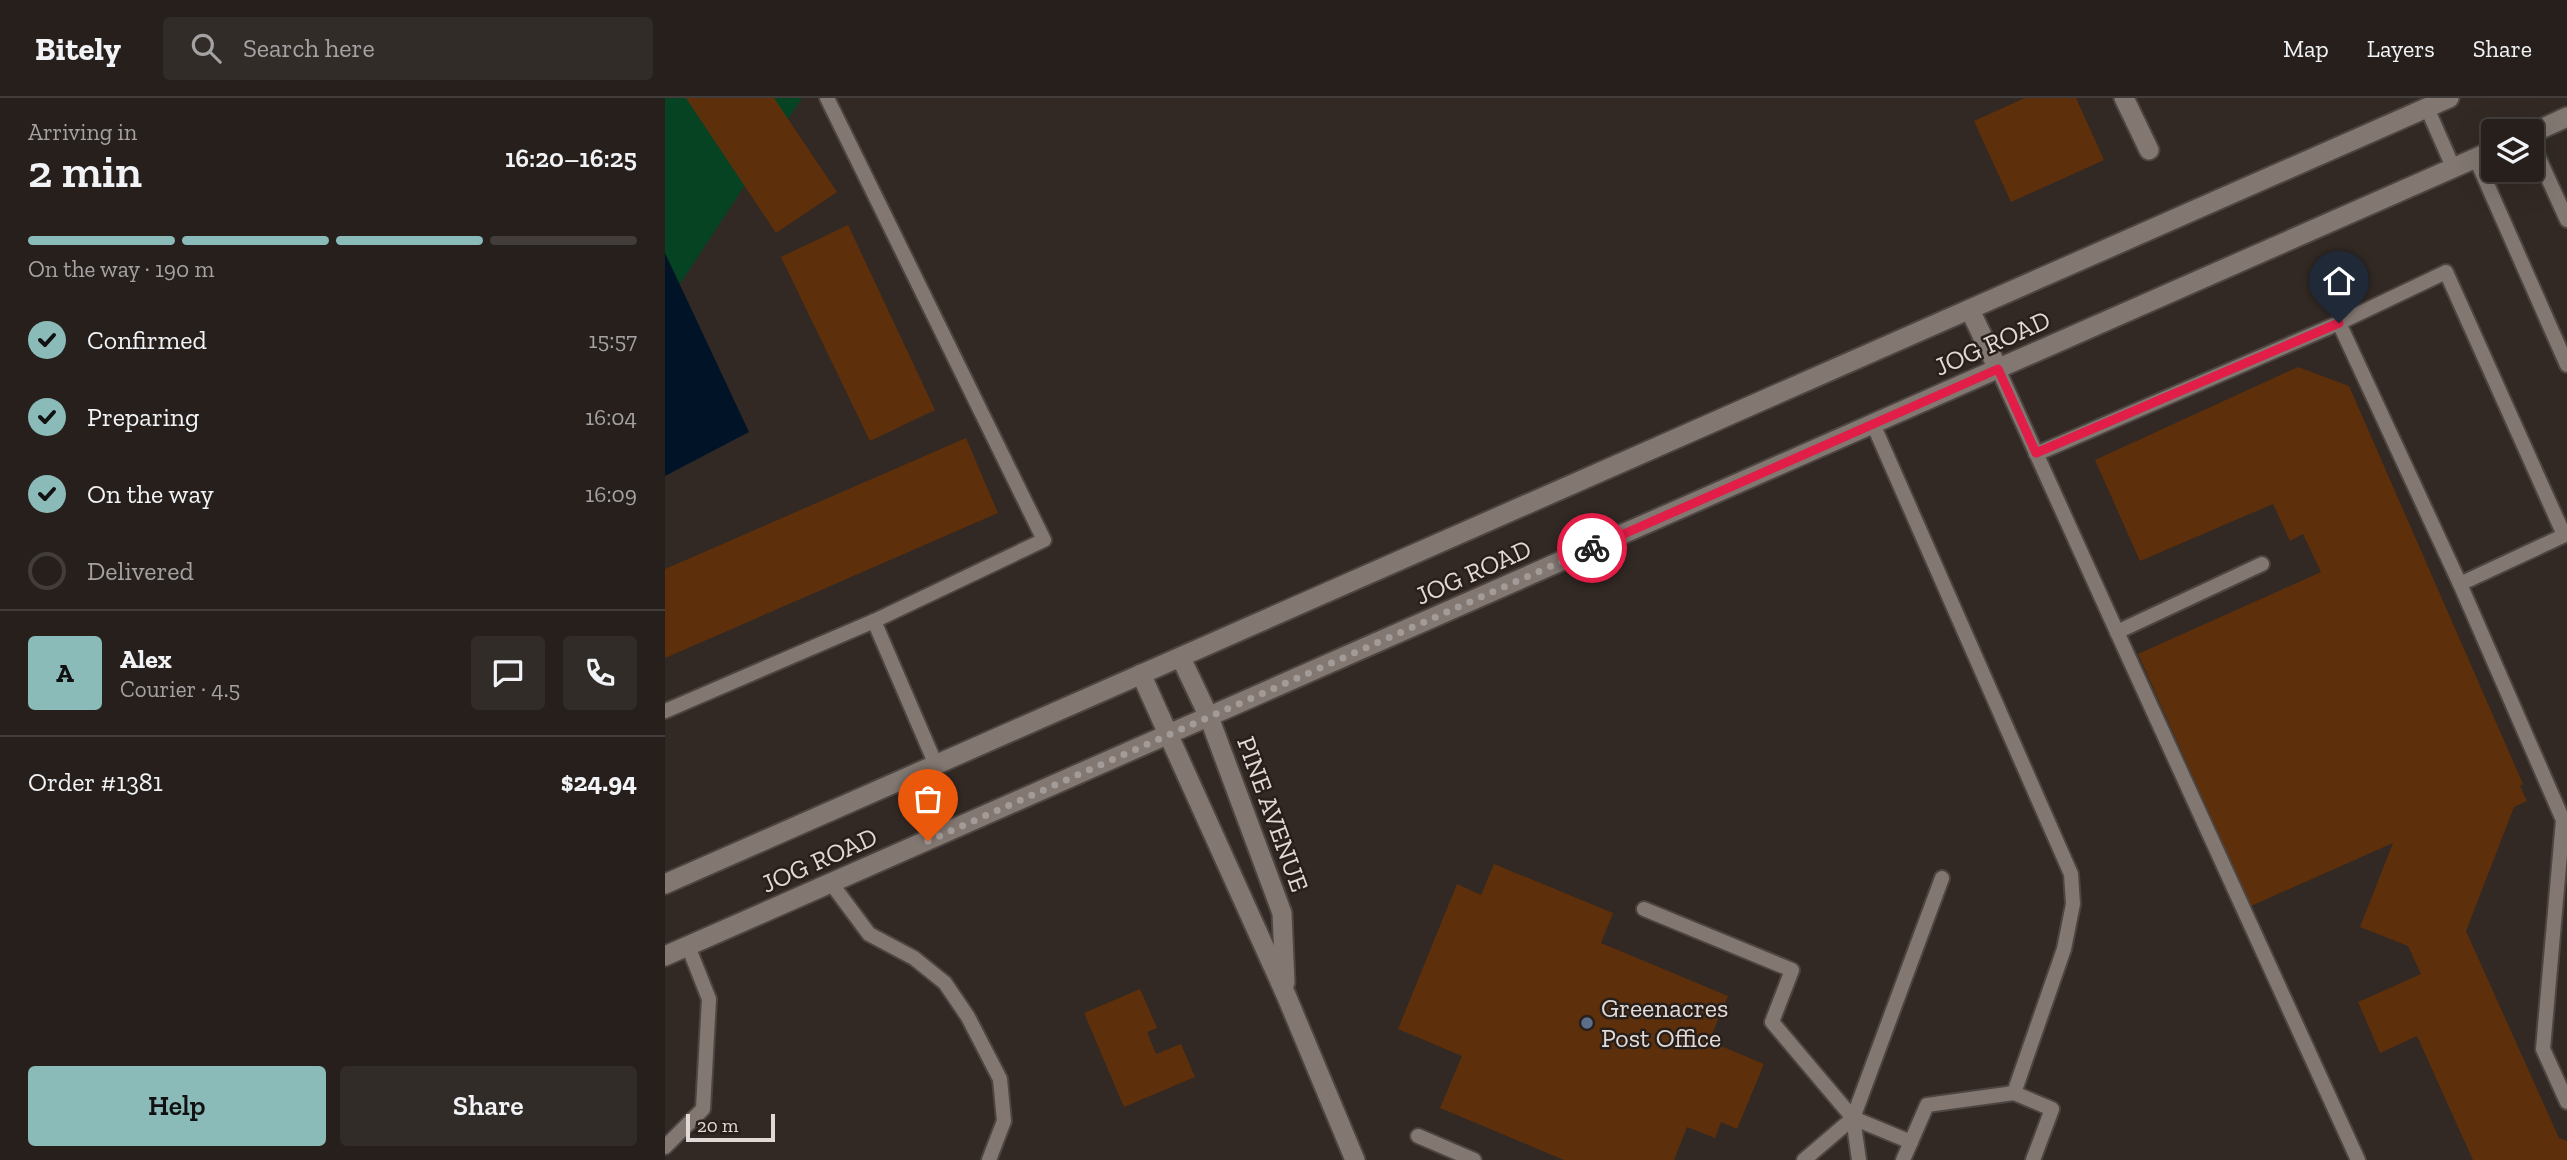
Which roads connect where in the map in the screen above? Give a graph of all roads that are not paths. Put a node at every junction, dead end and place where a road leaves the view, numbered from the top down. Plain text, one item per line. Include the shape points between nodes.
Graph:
1 (827, 98) edge
2 (2124, 98) edge
3 (2449, 98) edge
4 (2424, 103) edge
5 (2567, 117) edge
6 (2544, 127) edge
7 (2149, 150) dead end
8 (2481, 156) edge
9 (2453, 167) junction
10 (2544, 170) edge
11 (2496, 182) edge
12 (2567, 220) edge
13 (1970, 310) junction
14 (2339, 323) junction
15 (2567, 365) edge
16 (1998, 369) junction
17 (1873, 424) junction
18 (2036, 453) junction
19 (2566, 535) edge
20 (2262, 564) dead end
21 (2461, 584) junction
22 (874, 621) junction
23 (2117, 632) junction
24 (1181, 657) junction
25 (1141, 674) junction
26 (665, 711) edge
27 (1209, 717) junction
28 (1170, 734) junction
29 (936, 765) junction
30 (1942, 878) dead end
31 (831, 883) junction
32 (665, 884) edge
33 (2562, 891) edge
34 (1644, 909) dead end
35 (688, 946) junction
36 (665, 956) edge
37 (1286, 995) junction
38 (2014, 1093) junction
39 (2567, 1102) edge
40 (1853, 1118) junction
41 (1418, 1136) dead end
42 (1911, 1142) junction
43 (665, 1147) edge
44 (989, 1160) edge
45 (1355, 1160) edge
46 (1474, 1160) edge
47 (1804, 1160) edge
48 (1859, 1160) edge
49 (1903, 1160) edge
50 (2033, 1160) edge
51 (2358, 1160) edge

1 - 22 lane via 1044,540
2 - 7 main road
3 - 4 main road, JOG ROAD
4 - 9 lane
4 - 13 main road, JOG ROAD
5 - 6 main road
8 - 9 main road, JOG ROAD
9 - 16 main road, JOG ROAD
10 - 12 lane
11 - 15 lane
13 - 16 main road
13 - 24 main road, JOG ROAD
14 - 18 lane
14 - 19 lane via 2446,272
14 - 21 lane
16 - 17 main road, JOG ROAD
16 - 18 lane
17 - 27 main road, JOG ROAD
17 - 38 lane via 2071,874 2073,904 2064,949
18 - 23 lane
19 - 21 lane
20 - 23 lane
21 - 33 lane via 2563,820
22 - 26 lane
22 - 29 lane
23 - 51 lane
24 - 25 main road, JOG ROAD
24 - 27 main road, PINE AVENUE
25 - 28 main road, PINE AVENUE
25 - 29 main road, JOG ROAD
27 - 28 main road, JOG ROAD
27 - 37 main road, PINE AVENUE via 1282,913
28 - 31 main road, JOG ROAD
28 - 37 main road, PINE AVENUE
29 - 32 main road, JOG ROAD
30 - 40 lane
31 - 35 main road, JOG ROAD
31 - 44 lane via 869,934 914,958 945,983 968,1017 1000,1079 1004,1121
33 - 39 lane via 2543,1049
34 - 40 lane via 1792,970 1772,1022
35 - 36 main road, JOG ROAD
35 - 43 lane via 709,999 703,1109
37 - 45 main road, PINE AVENUE
38 - 42 lane via 1927,1105
38 - 50 lane via 2052,1109
40 - 42 lane
40 - 47 lane
40 - 48 lane
41 - 46 lane
42 - 49 lane

